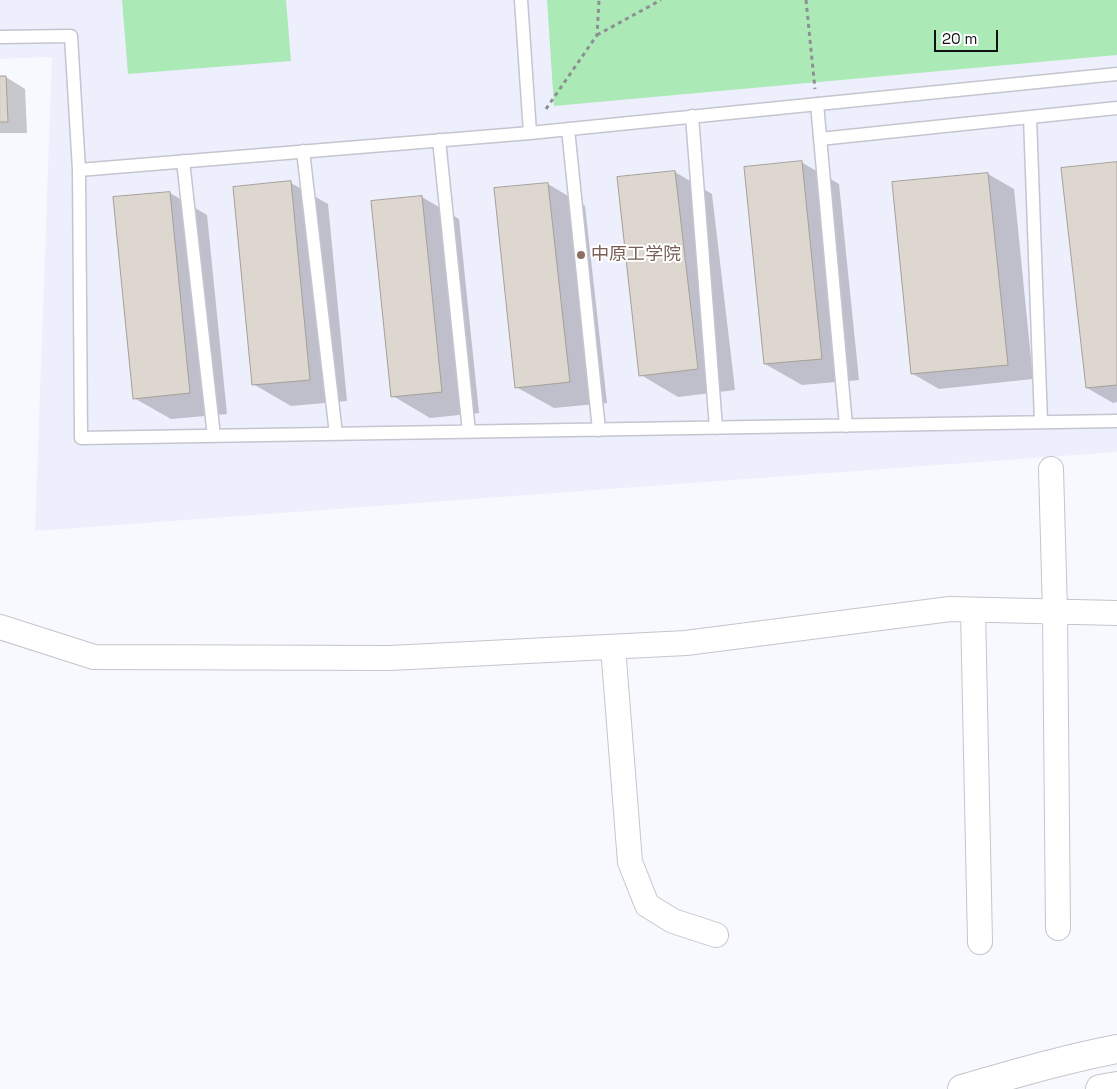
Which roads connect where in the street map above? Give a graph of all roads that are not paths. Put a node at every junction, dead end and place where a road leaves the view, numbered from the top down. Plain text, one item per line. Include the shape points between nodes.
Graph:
1 (521, 0) edge
2 (0, 38) edge
3 (1117, 74) edge
4 (817, 104) junction
5 (1117, 108) edge
6 (692, 116) junction
7 (1030, 117) junction
8 (568, 129) junction
9 (530, 133) junction
10 (820, 139) junction
11 (439, 140) junction
12 (303, 151) junction
13 (184, 161) junction
14 (79, 170) junction
15 (1117, 421) edge
16 (1041, 422) junction
17 (846, 426) junction
18 (716, 428) junction
19 (599, 430) junction
20 (469, 432) junction
21 (336, 434) junction
22 (214, 436) junction
23 (1050, 469) dead end
24 (973, 610) junction
25 (1055, 612) junction
26 (1117, 613) edge
27 (0, 627) edge
28 (613, 647) junction
29 (1058, 928) dead end
30 (716, 935) dead end
31 (980, 942) dead end
32 (1117, 1049) edge
33 (1117, 1086) edge
34 (962, 1089) edge
35 (1100, 1089) edge

1 - 9 lane
2 - 14 lane via 71,36
3 - 4 lane
4 - 6 lane
4 - 10 lane
5 - 7 lane
6 - 8 lane
6 - 18 lane
7 - 10 lane
7 - 16 lane
8 - 9 lane
8 - 19 lane
9 - 11 lane
10 - 17 lane
11 - 12 lane
11 - 20 lane
12 - 13 lane
12 - 21 lane
13 - 14 lane
13 - 22 lane
14 - 22 lane via 81,438
15 - 16 lane
16 - 17 lane
17 - 18 lane
18 - 19 lane
19 - 20 lane
20 - 21 lane
21 - 22 lane
23 - 25 street
24 - 25 street
24 - 28 street via 950,609 686,643
24 - 31 street
25 - 26 street
25 - 29 street
27 - 28 street via 94,657 390,658
28 - 30 street via 630,862 647,905 673,920
32 - 34 main road
33 - 35 main road

